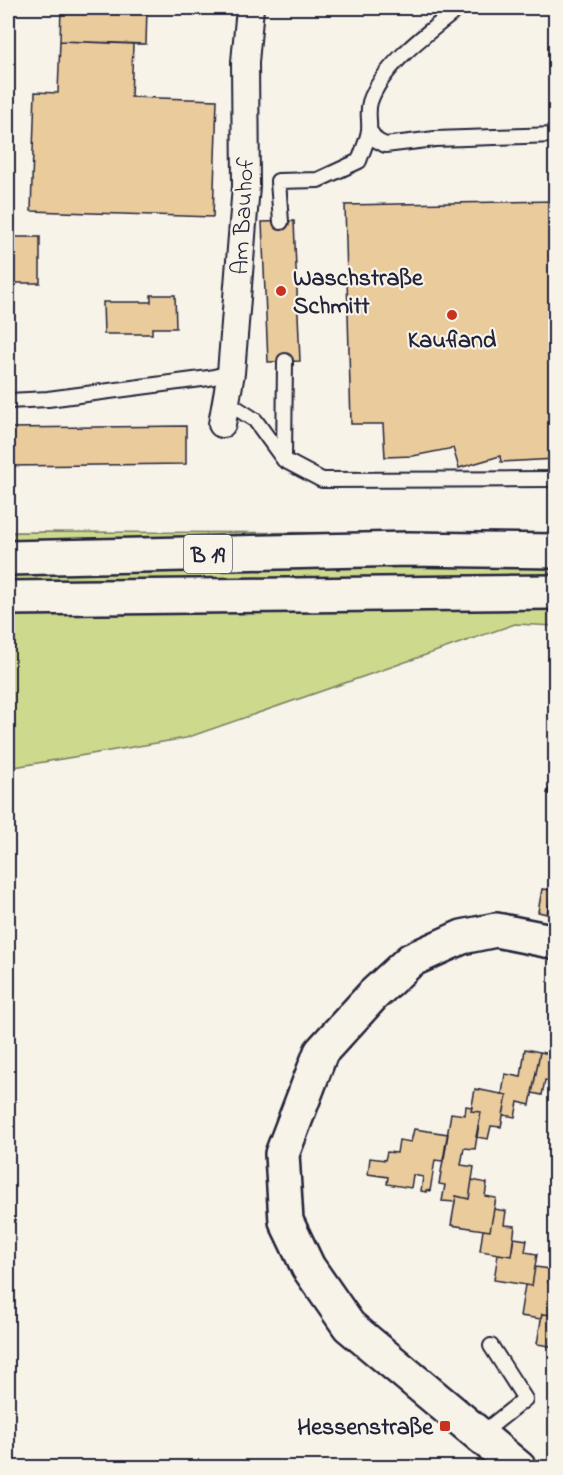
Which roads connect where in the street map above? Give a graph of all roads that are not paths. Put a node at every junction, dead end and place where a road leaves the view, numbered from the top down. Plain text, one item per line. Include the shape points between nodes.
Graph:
1 (250, 8) edge
2 (459, 8) edge
3 (369, 130) junction
4 (555, 135) edge
5 (281, 222) dead end
6 (285, 361) dead end
7 (231, 373) junction
8 (8, 401) edge
9 (225, 413) joint
10 (284, 460) junction
11 (555, 479) edge
12 (555, 551) edge
13 (8, 558) edge
14 (555, 592) edge
15 (8, 598) edge
16 (555, 942) edge
17 (491, 1346) dead end
18 (480, 1435) junction
19 (519, 1467) edge

1 - 7 street, Am Bauhof via 245,62 246,186
2 - 3 lane via 409,48 388,72 370,102
3 - 4 lane via 385,145
3 - 5 lane via 359,161 318,180 278,181
6 - 10 lane
7 - 8 lane
7 - 9 street, Am Bauhof
9 - 10 lane via 255,420
10 - 11 lane via 322,480
12 - 13 main road, B 19 via 408,549
14 - 15 main road, B 19
16 - 18 main road via 496,930 462,937 411,960 321,1052 282,1154 286,1221 308,1267 349,1326
17 - 18 lane via 525,1399
18 - 19 main road

